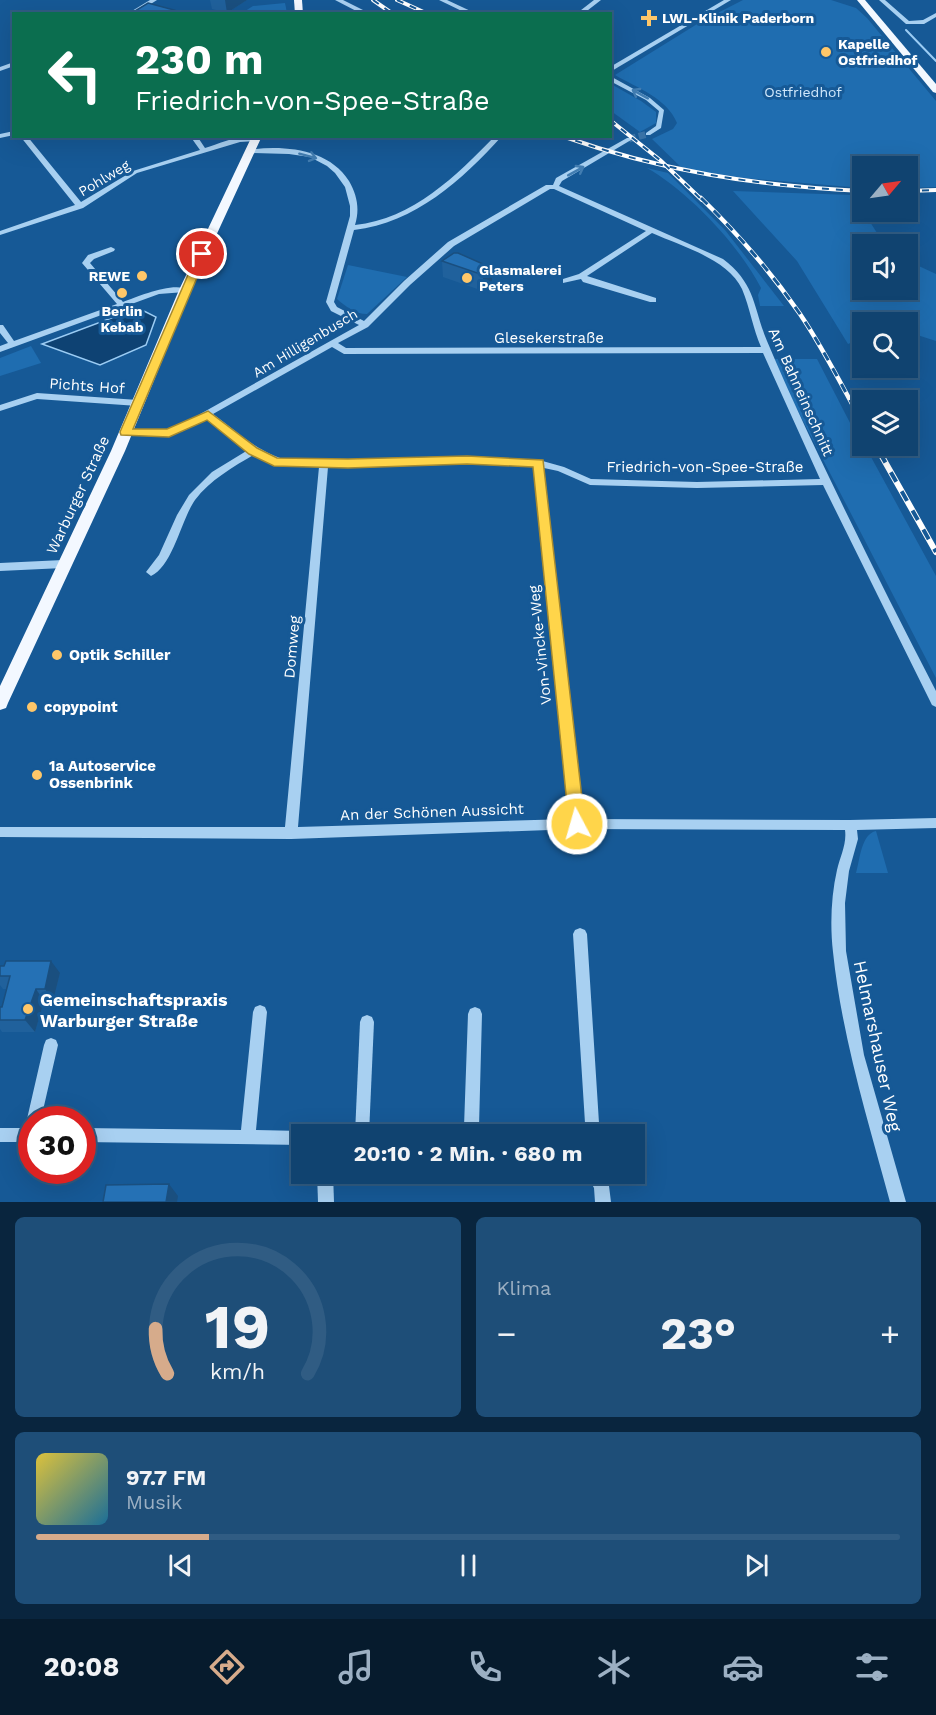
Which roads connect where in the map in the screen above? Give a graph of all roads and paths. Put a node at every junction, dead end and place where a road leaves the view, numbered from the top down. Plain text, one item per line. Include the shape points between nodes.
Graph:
1 (154, 0) edge
2 (338, 0) edge
3 (433, 0) edge
4 (598, 0) edge
5 (728, 0) edge
6 (861, 0) edge
7 (882, 0) edge
8 (441, 1) edge
9 (133, 12) edge
10 (364, 12) edge
11 (469, 12) edge
12 (582, 12) edge
13 (936, 15) edge
14 (612, 69) edge
15 (612, 79) edge
16 (936, 90) edge
17 (648, 134) dead end
18 (25, 138) edge
19 (195, 138) edge
20 (497, 138) edge
21 (629, 139) tunnel mouth
22 (255, 142) edge
23 (203, 150) junction
24 (555, 187) junction
25 (80, 206) junction
26 (351, 228) junction
27 (652, 230) junction
28 (0, 233) edge
29 (111, 249) dead end
30 (582, 276) junction
31 (566, 281) dead end
32 (185, 290) junction
33 (653, 300) dead end
34 (122, 305) junction
35 (365, 325) junction
36 (0, 327) edge
37 (13, 345) junction
38 (335, 345) junction
39 (0, 349) edge
40 (766, 350) junction
41 (138, 403) junction
42 (0, 408) edge
43 (208, 415) junction
44 (126, 432) junction
45 (253, 451) junction
46 (539, 463) junction
47 (324, 464) junction
48 (825, 482) junction
49 (63, 564) junction
50 (0, 567) edge
51 (151, 572) dead end
52 (936, 702) edge
53 (0, 703) edge
54 (936, 823) edge
55 (577, 824) junction
56 (850, 825) junction
57 (0, 832) edge
58 (291, 833) junction
59 (580, 934) dead end
60 (260, 1012) dead end
61 (475, 1014) dead end
62 (367, 1022) dead end
63 (51, 1045) dead end
64 (37, 1106) edge
65 (362, 1124) edge
66 (471, 1124) edge
67 (592, 1124) edge
68 (18, 1134) edge
69 (0, 1135) edge
70 (96, 1135) edge
71 (248, 1137) junction
72 (291, 1138) edge
73 (326, 1184) edge
74 (600, 1184) edge
75 (326, 1202) edge
76 (603, 1202) edge
77 (897, 1202) edge

1 - 9 street
2 - 10 street
3 - 8 street
4 - 12 street
5 - 14 street
6 - 16 main road
7 - 13 street via 908,23 921,23
8 - 11 street
17 -> 15 street via 659,127 662,111
18 - 25 street
19 - 23 street
20 - 26 street via 454,179 404,214 372,226
24 -> 21 street, Am Hilligenbusch via 559,180
22 - 23 street, Pohlweg via 243,139
22 -> 26 street, Pohlweg via 310,155 343,177 355,210
22 - 32 main road, Warburger Straße
23 - 25 street, Pohlweg via 135,172
24 - 27 street, Am Bahneinschnitt
24 - 35 street, Am Hilligenbusch via 451,244
25 - 28 street, Pohlweg
26 - 35 street, Pohlweg via 330,302 334,309
27 - 30 street
27 - 40 street, Am Bahneinschnitt via 720,261 736,273 749,295
29 - 34 street via 90,257 86,263
30 - 31 street
30 - 33 street
32 - 34 street via 158,292
32 - 41 main road, Warburger Straße
34 - 37 street
35 - 38 street, Am Hilligenbusch
36 - 37 street
37 - 39 street
38 - 40 street, Glesekerstraße via 344,351
38 - 43 street, Am Hilligenbusch
40 - 48 street, Am Bahneinschnitt
41 - 42 street, Pichts Hof via 37,396
41 - 44 main road, Warburger Straße
43 - 44 street, Am Hilligenbusch via 169,433
43 - 45 street, Friedrich-von-Spee-Straße
44 - 49 main road, Warburger Straße
45 - 47 street, Friedrich-von-Spee-Straße via 274,462
45 - 51 street via 200,488 186,506 163,560
46 - 47 street, Friedrich-von-Spee-Straße via 467,460
46 - 48 street, Friedrich-von-Spee-Straße via 590,482
46 - 55 street, Von-Vincke-Weg
47 - 58 street, Domweg
48 - 52 street, Am Bahneinschnitt
49 - 50 street
49 - 53 main road, Warburger Straße
54 - 56 street, An der Schönen Aussicht
55 - 56 street, An der Schönen Aussicht
55 - 58 street, An der Schönen Aussicht
56 - 77 street, Helmarshauser Weg via 852,839 839,903 839,951 857,1055
57 - 58 street, An der Schönen Aussicht
59 - 67 street
60 - 71 street
61 - 66 street
62 - 65 street
63 - 64 street
68 - 69 street
70 - 71 street
71 - 72 street
73 - 75 street
74 - 76 street

